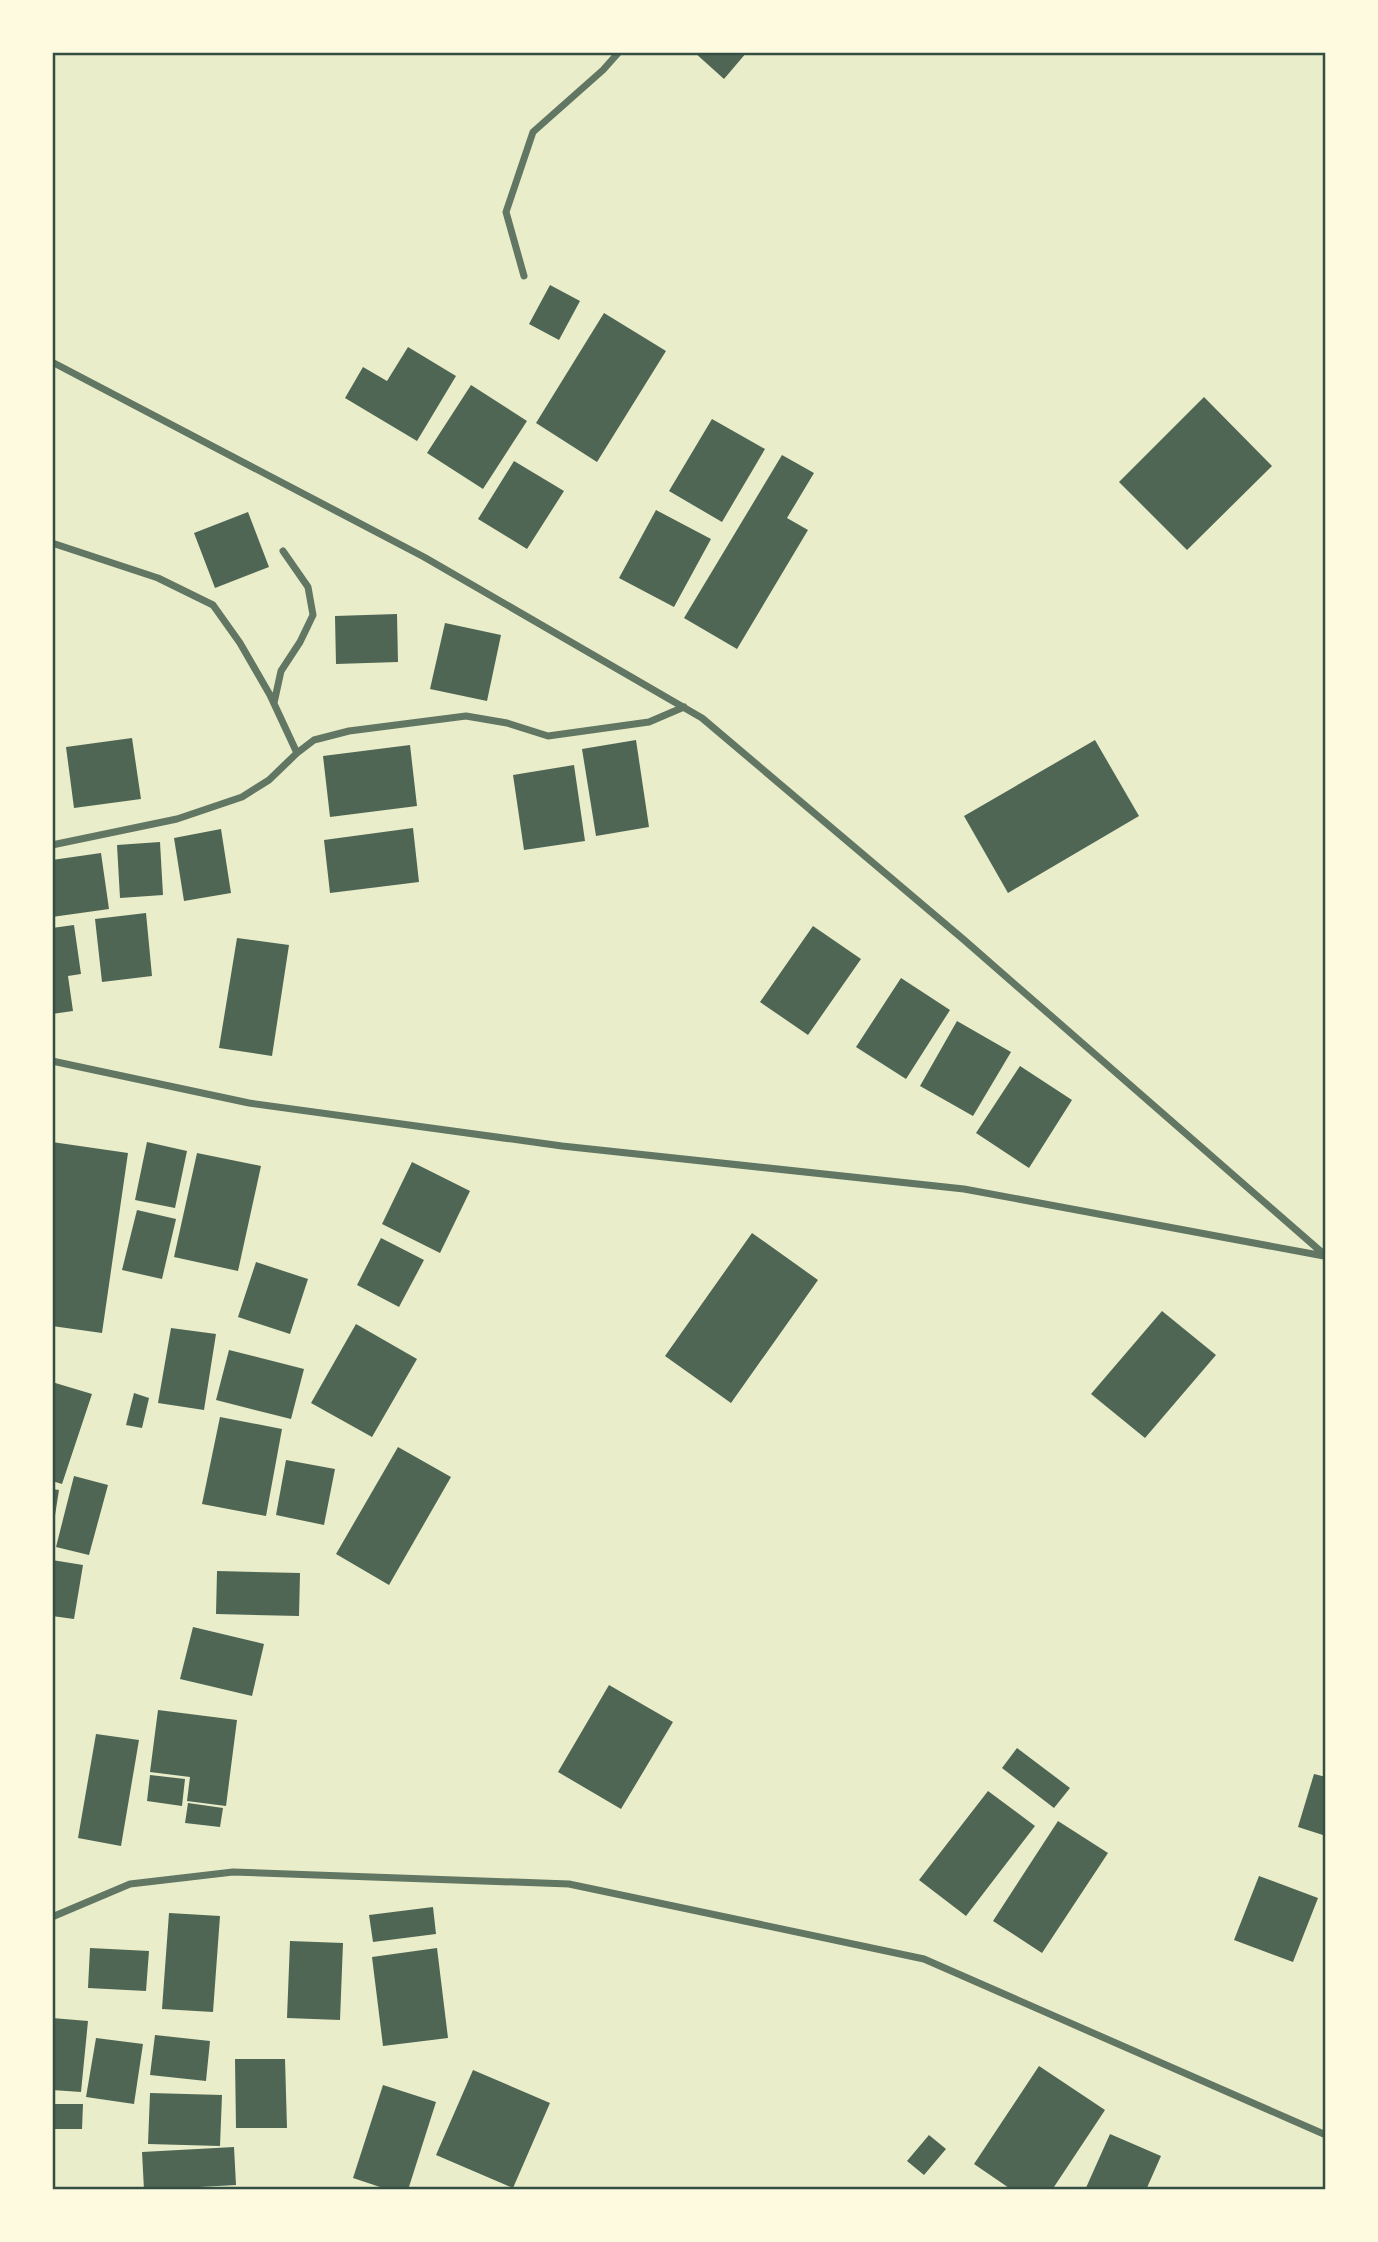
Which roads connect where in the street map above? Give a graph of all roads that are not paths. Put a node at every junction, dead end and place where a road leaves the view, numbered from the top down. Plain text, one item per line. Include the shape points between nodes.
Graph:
1 (619, 52) edge
2 (524, 276) dead end
3 (52, 362) edge
4 (52, 543) edge
5 (283, 551) dead end
6 (274, 703) junction
7 (684, 707) junction
8 (297, 752) junction
9 (52, 845) edge
10 (52, 1061) edge
11 (1325, 1256) edge
12 (52, 1917) edge
13 (1325, 2135) edge

1 - 2 street via 533,132 506,212
3 - 7 street via 424,557
4 - 6 street via 159,578 213,605
5 - 6 street via 307,587 313,615 281,671
6 - 8 street
7 - 8 street via 649,722 548,736 466,716 409,722 314,740
7 - 11 street via 963,939
8 - 9 street via 269,780 242,797 177,819
10 - 11 street via 249,1103 562,1146 964,1189
12 - 13 street via 130,1884 233,1872 569,1884 924,1959

